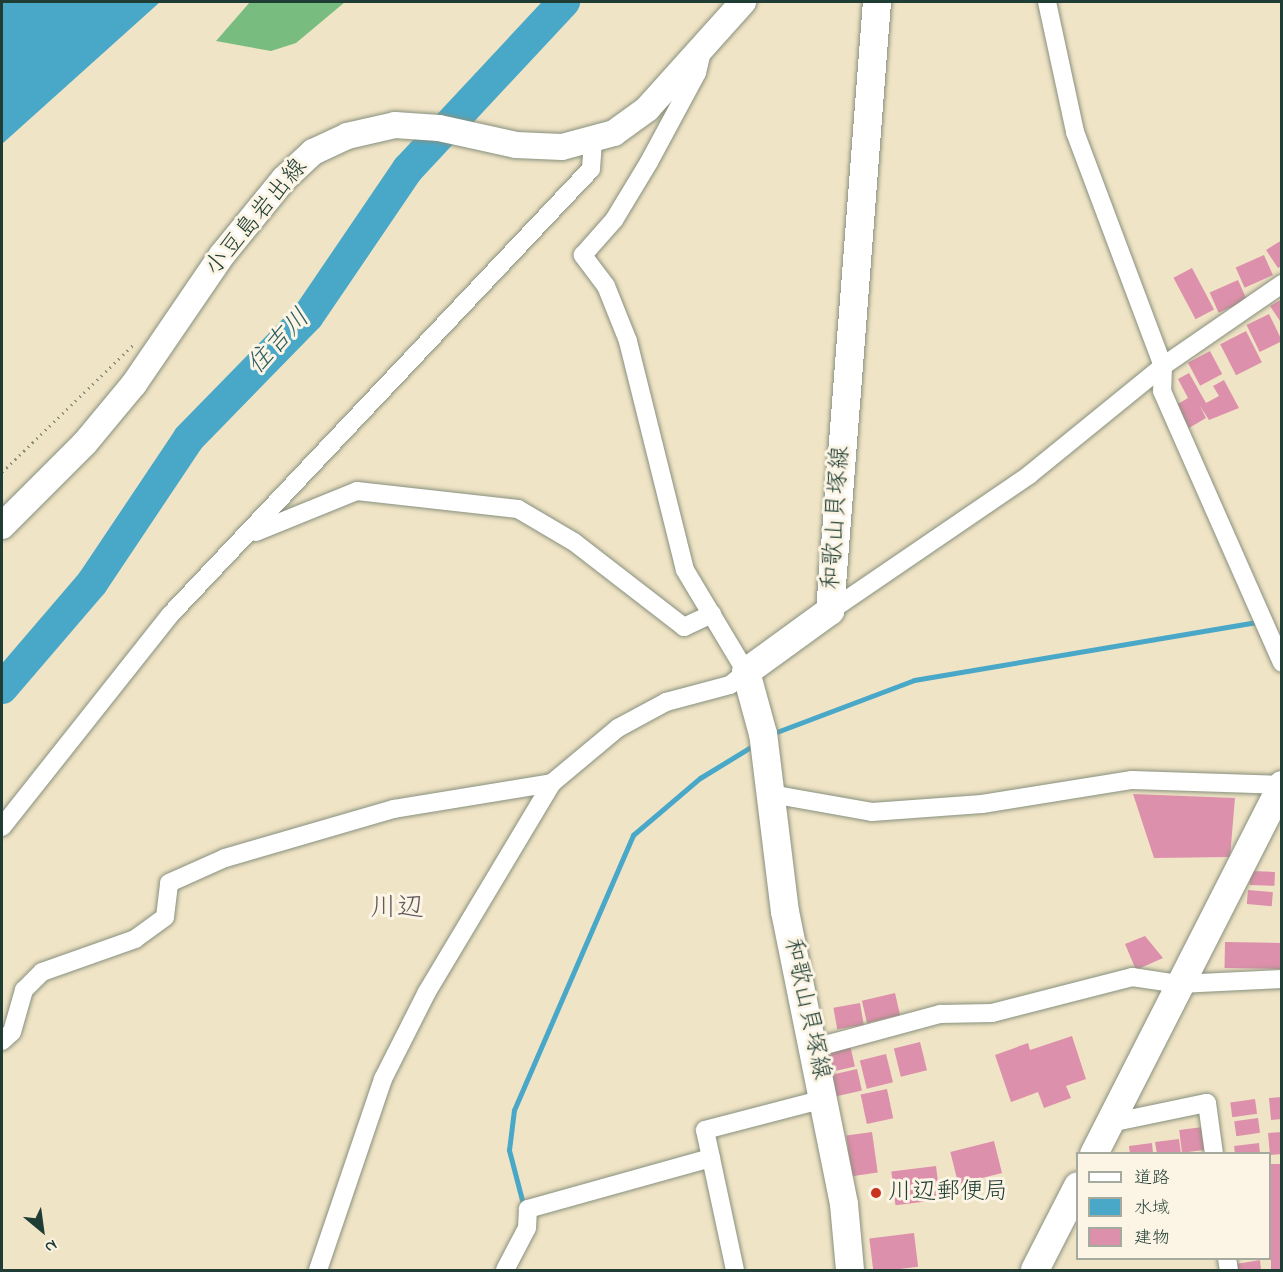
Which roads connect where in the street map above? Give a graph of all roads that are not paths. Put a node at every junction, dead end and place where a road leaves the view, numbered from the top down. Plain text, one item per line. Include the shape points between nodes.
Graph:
1 (743, 2) edge
2 (877, 2) edge
3 (1047, 2) edge
4 (704, 45) junction
5 (592, 141) junction
6 (1281, 284) edge
7 (1163, 366) junction
8 (2, 526) edge
9 (250, 535) junction
10 (830, 611) junction
11 (712, 614) junction
12 (1281, 663) edge
13 (746, 672) junction
14 (552, 783) junction
15 (1281, 785) edge
16 (769, 798) junction
17 (2, 826) edge
18 (1281, 979) edge
19 (1179, 984) junction
20 (2, 1041) edge
21 (814, 1048) junction
22 (824, 1099) junction
23 (1110, 1123) junction
24 (1095, 1152) edge
25 (1214, 1152) edge
26 (711, 1158) junction
27 (1076, 1188) edge
28 (318, 1270) edge
29 (505, 1270) edge
30 (735, 1270) edge
31 (850, 1270) edge
32 (1035, 1270) edge

1 - 4 main road, 小豆島岩出線
2 - 10 main road, 和歌山貝塚線
3 - 7 street via 1075,132
4 - 5 main road, 小豆島岩出線 via 646,109 614,133
4 - 11 street via 697,73 649,162 614,220 583,255 606,286 628,341 685,570
5 - 8 main road, 小豆島岩出線 via 562,147 516,145 439,128 395,125 347,136 313,152 284,179 134,384 85,443
5 - 9 street via 591,169
6 - 7 street
7 - 10 street via 1029,475
7 - 12 street via 1162,391
9 - 11 street via 357,491 518,509 574,542 684,627
9 - 17 street via 170,615
10 - 13 main road, 和歌山貝塚線
11 - 13 street
13 - 14 street via 730,685 666,702 618,728
13 - 16 main road, 和歌山貝塚線 via 763,734
14 - 20 street via 394,809 225,858 169,883 165,917 135,939 42,972 24,990 12,1032
14 - 28 street via 427,992 383,1079
15 - 16 street via 1132,780 982,804 872,812 782,796
15 - 19 main road
16 - 21 main road, 和歌山貝塚線 via 785,912
18 - 19 street
19 - 21 street via 1132,977 992,1013 940,1014
19 - 23 main road
21 - 22 main road, 和歌山貝塚線
22 - 26 street via 705,1130
22 - 31 main road, 和歌山貝塚線
23 - 24 main road
23 - 25 street via 1207,1103
26 - 29 street via 528,1209 527,1228
26 - 30 street
27 - 32 main road

